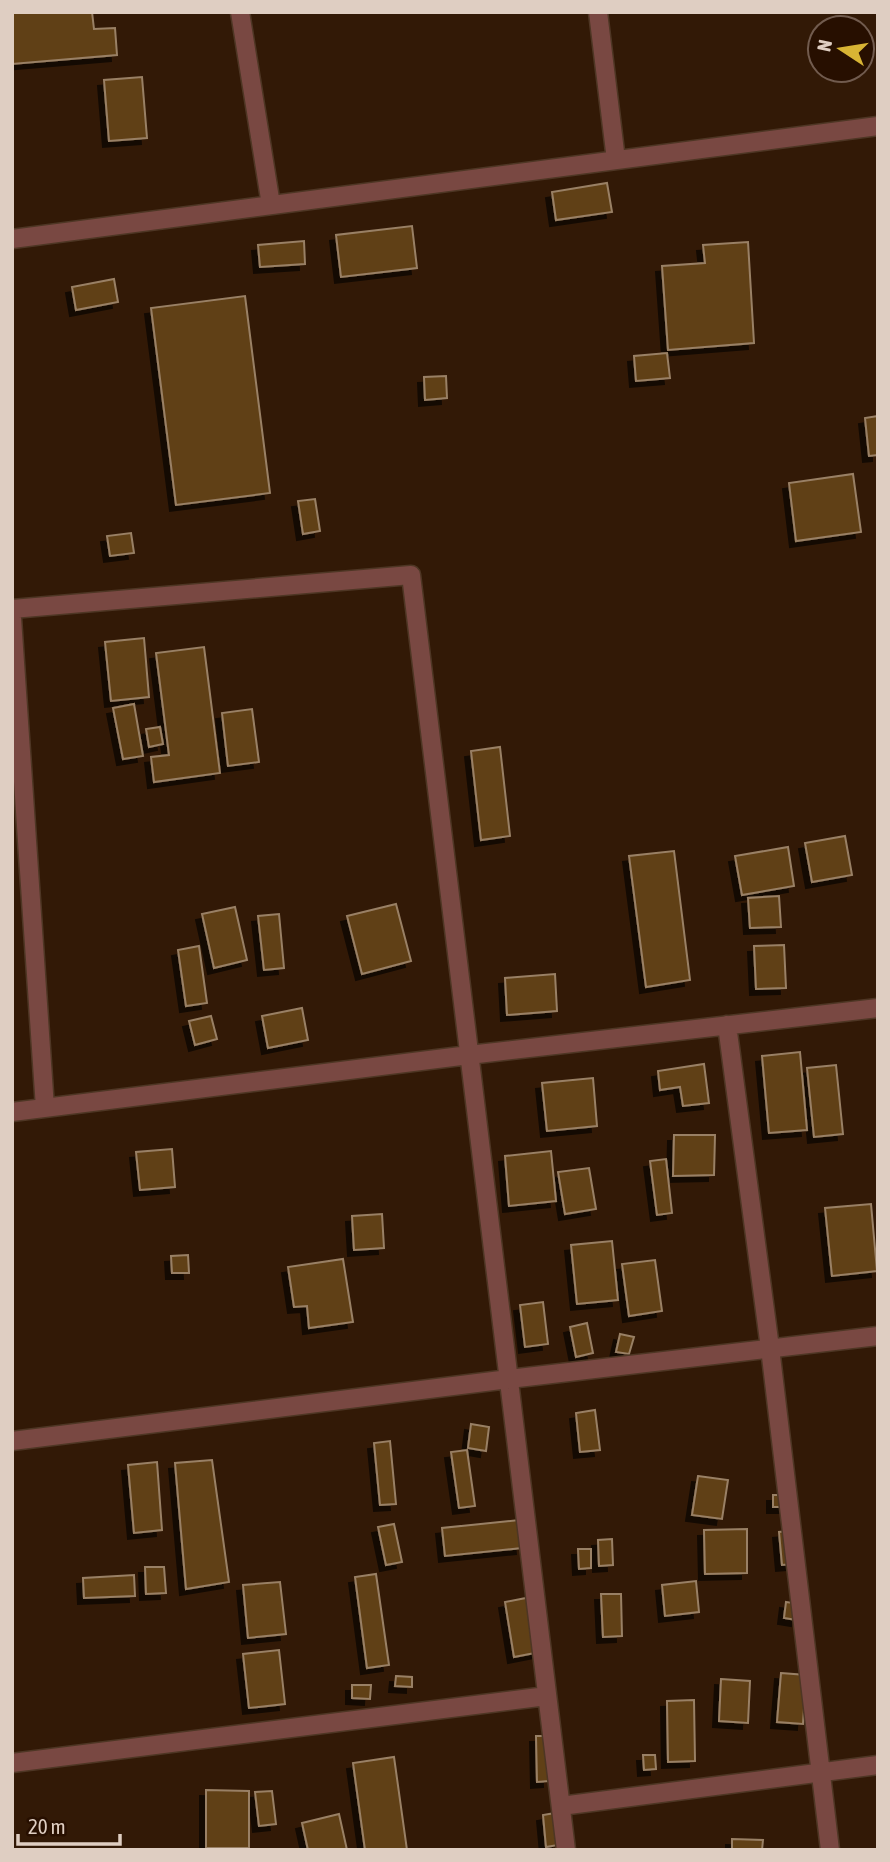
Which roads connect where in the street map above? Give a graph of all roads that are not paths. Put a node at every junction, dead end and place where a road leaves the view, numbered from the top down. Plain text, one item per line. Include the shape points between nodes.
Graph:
1 (240, 12) edge
2 (598, 12) edge
3 (878, 126) edge
4 (616, 160) junction
5 (271, 205) junction
6 (12, 239) edge
7 (12, 609) edge
8 (12, 618) edge
9 (878, 1008) edge
10 (727, 1025) junction
11 (469, 1055) junction
12 (45, 1108) junction
13 (12, 1112) edge
14 (878, 1336) edge
15 (770, 1348) junction
16 (509, 1379) junction
17 (12, 1441) edge
18 (547, 1696) junction
19 (12, 1763) edge
20 (878, 1765) edge
21 (821, 1772) junction
22 (561, 1806) junction
23 (566, 1850) edge
24 (830, 1850) edge

1 - 5 street
2 - 4 street
3 - 4 street
4 - 5 street
5 - 6 street
7 - 11 street via 411,575
8 - 12 street
9 - 10 street
10 - 11 street
10 - 15 street
11 - 12 street
11 - 16 street
12 - 13 street
14 - 15 street
15 - 16 street
15 - 21 street
16 - 17 street
16 - 18 street
18 - 19 street
18 - 22 street
20 - 21 street
21 - 22 street
21 - 24 street
22 - 23 street

